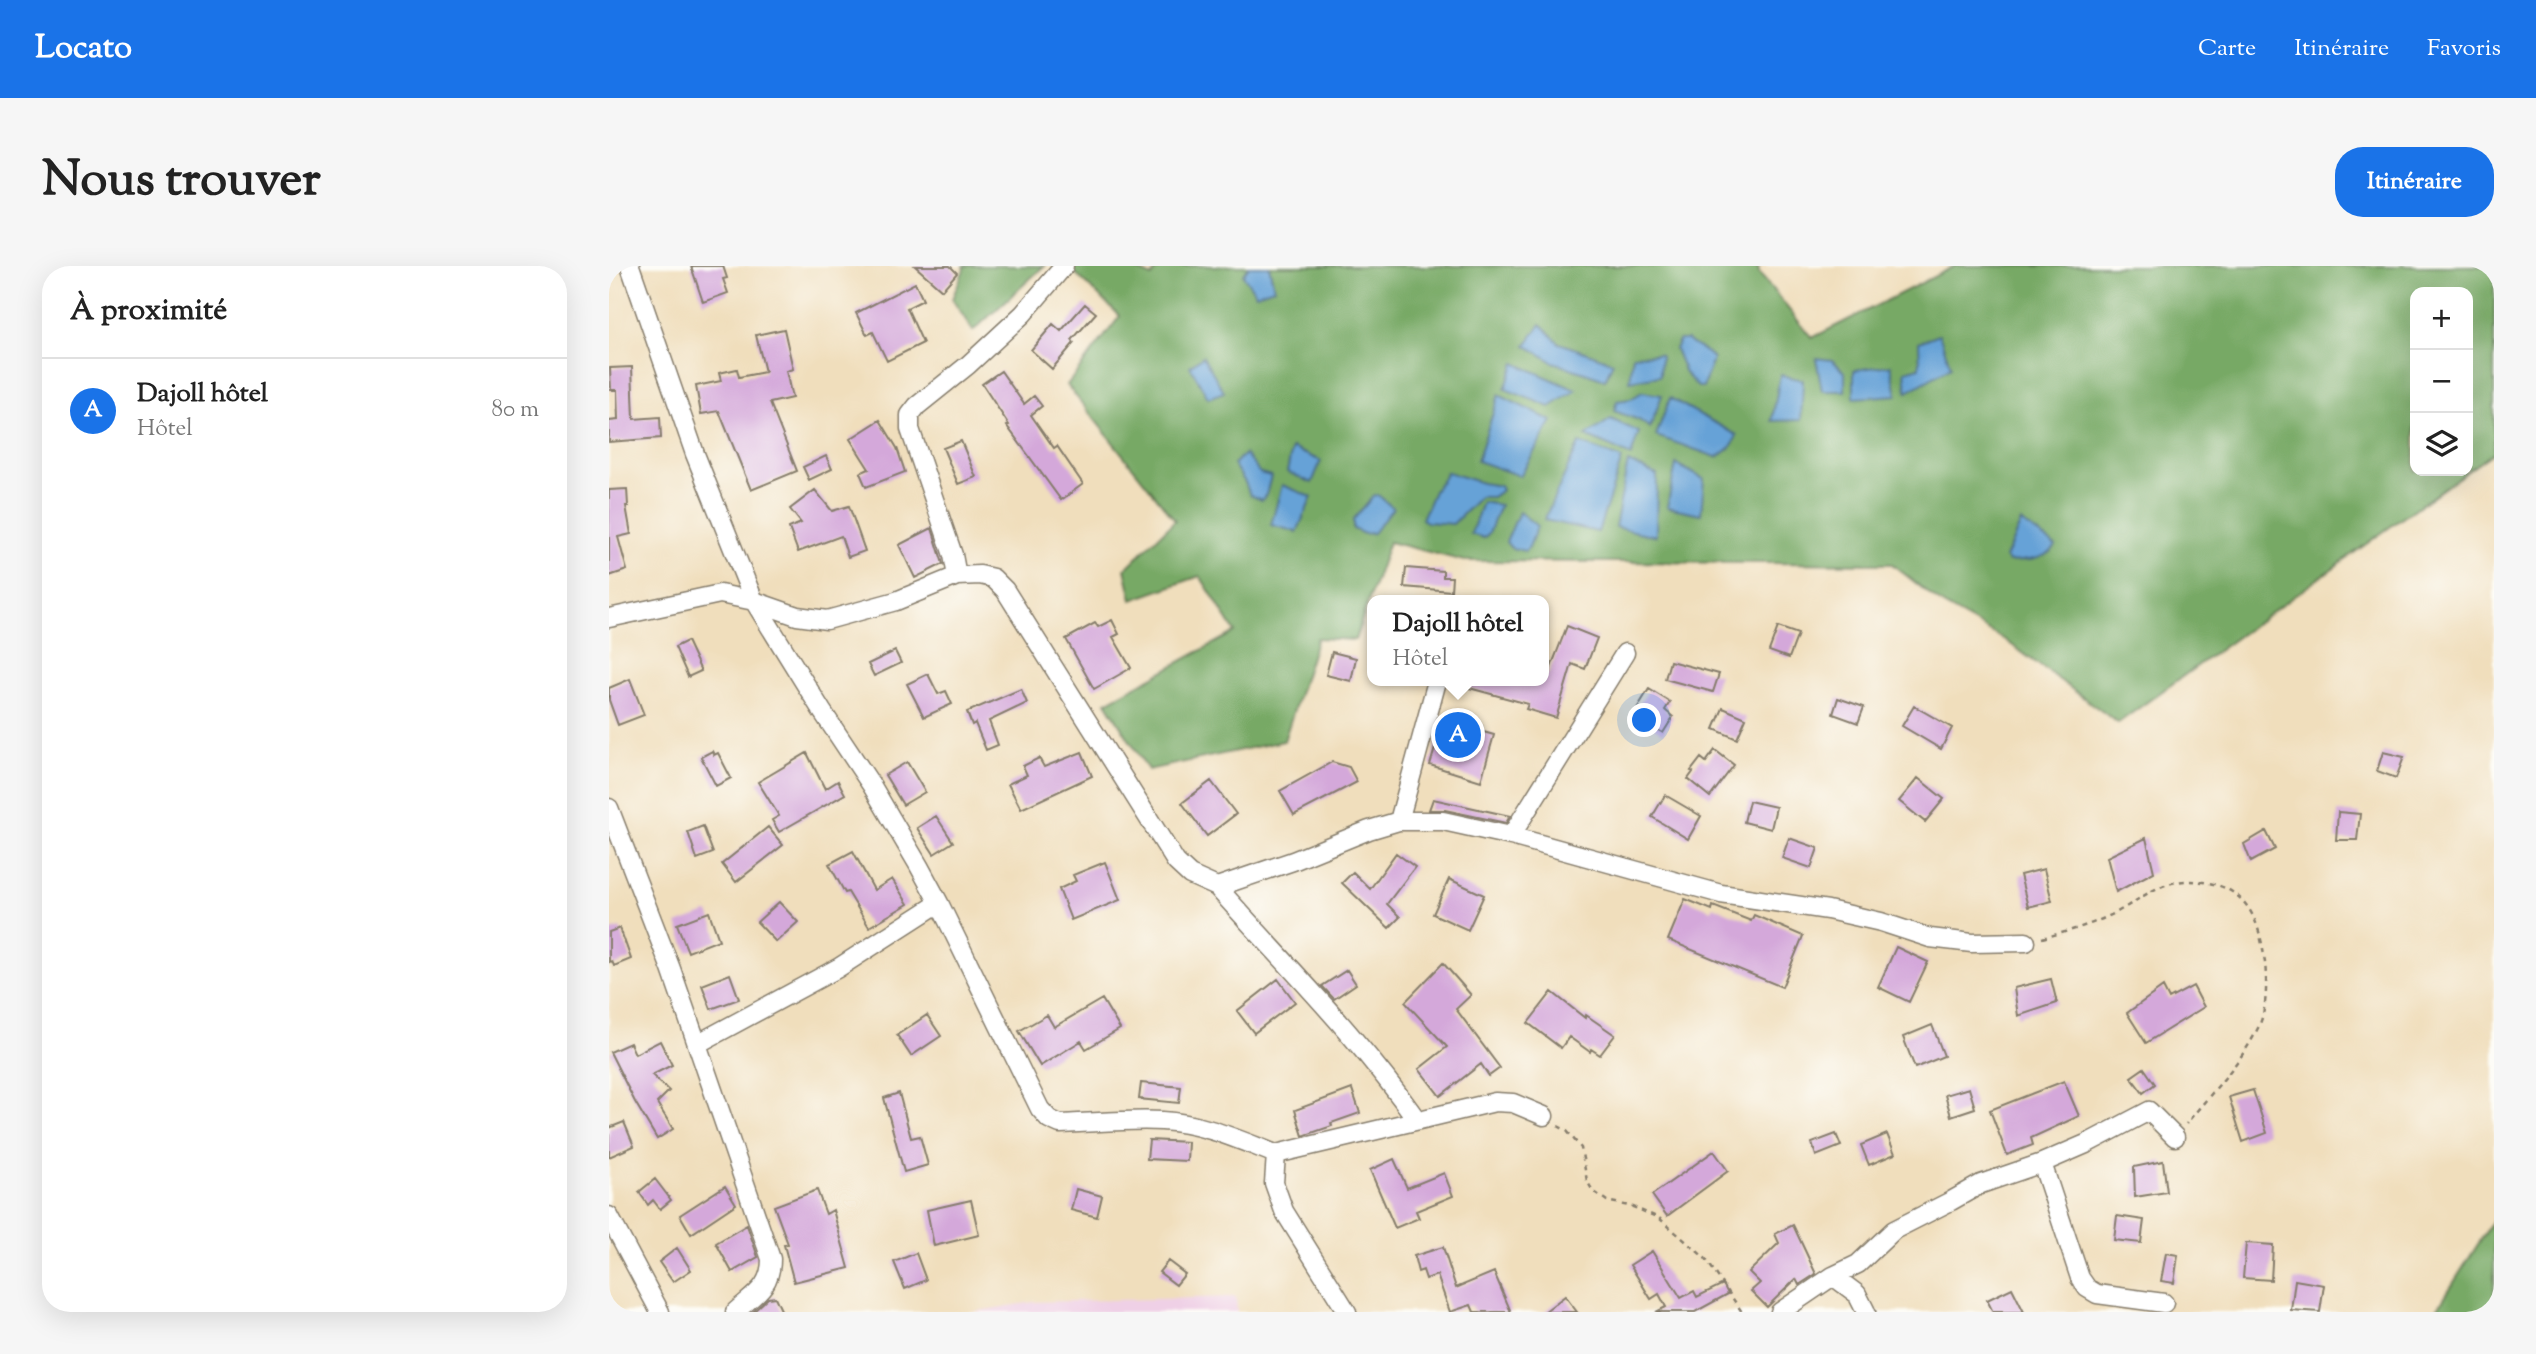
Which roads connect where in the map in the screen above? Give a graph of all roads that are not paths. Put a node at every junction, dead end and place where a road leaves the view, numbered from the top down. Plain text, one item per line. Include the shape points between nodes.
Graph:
1 (630, 266) edge
2 (1064, 266) edge
3 (957, 576) junction
4 (754, 601) junction
5 (609, 618) edge
6 (1625, 653) dead end
7 (1436, 686) edge
8 (609, 808) edge
9 (1399, 821) junction
10 (1511, 836) junction
11 (1217, 887) junction
12 (939, 903) junction
13 (2025, 942) road end
14 (697, 1044) junction
15 (1544, 1116) road end
16 (1417, 1121) junction
17 (2175, 1137) road end
18 (1276, 1154) junction
19 (2042, 1163) junction
20 (609, 1216) edge
21 (1833, 1276) junction
22 (2164, 1303) dead end
23 (660, 1312) edge
24 (735, 1312) edge
25 (1347, 1312) edge
26 (1780, 1312) edge
27 (1866, 1312) edge

1 - 4 street via 695,454
2 - 3 street via 1023,314 910,415 910,429
3 - 4 street via 897,601 827,620 797,616
3 - 11 street via 993,578 1005,590 1176,862 1190,875
4 - 5 street via 720,594
4 - 12 street via 872,786
6 - 10 street
7 - 9 street
8 - 14 street
9 - 10 street via 1443,821
9 - 11 street
10 - 13 street via 1721,894 1828,910 1930,938
11 - 16 street via 1348,1032
12 - 14 street via 838,968
12 - 18 street via 1049,1119 1060,1124 1163,1121 1216,1131
14 - 24 street via 771,1259 771,1275
15 - 16 street via 1513,1103 1495,1102
16 - 18 street
17 - 19 street via 2149,1111
18 - 25 street via 1275,1183 1284,1211
19 - 21 street via 1981,1184 1894,1230 1858,1264
19 - 22 street via 2080,1278 2087,1287 2097,1294
20 - 23 street
21 - 26 street
21 - 27 street via 1857,1294

